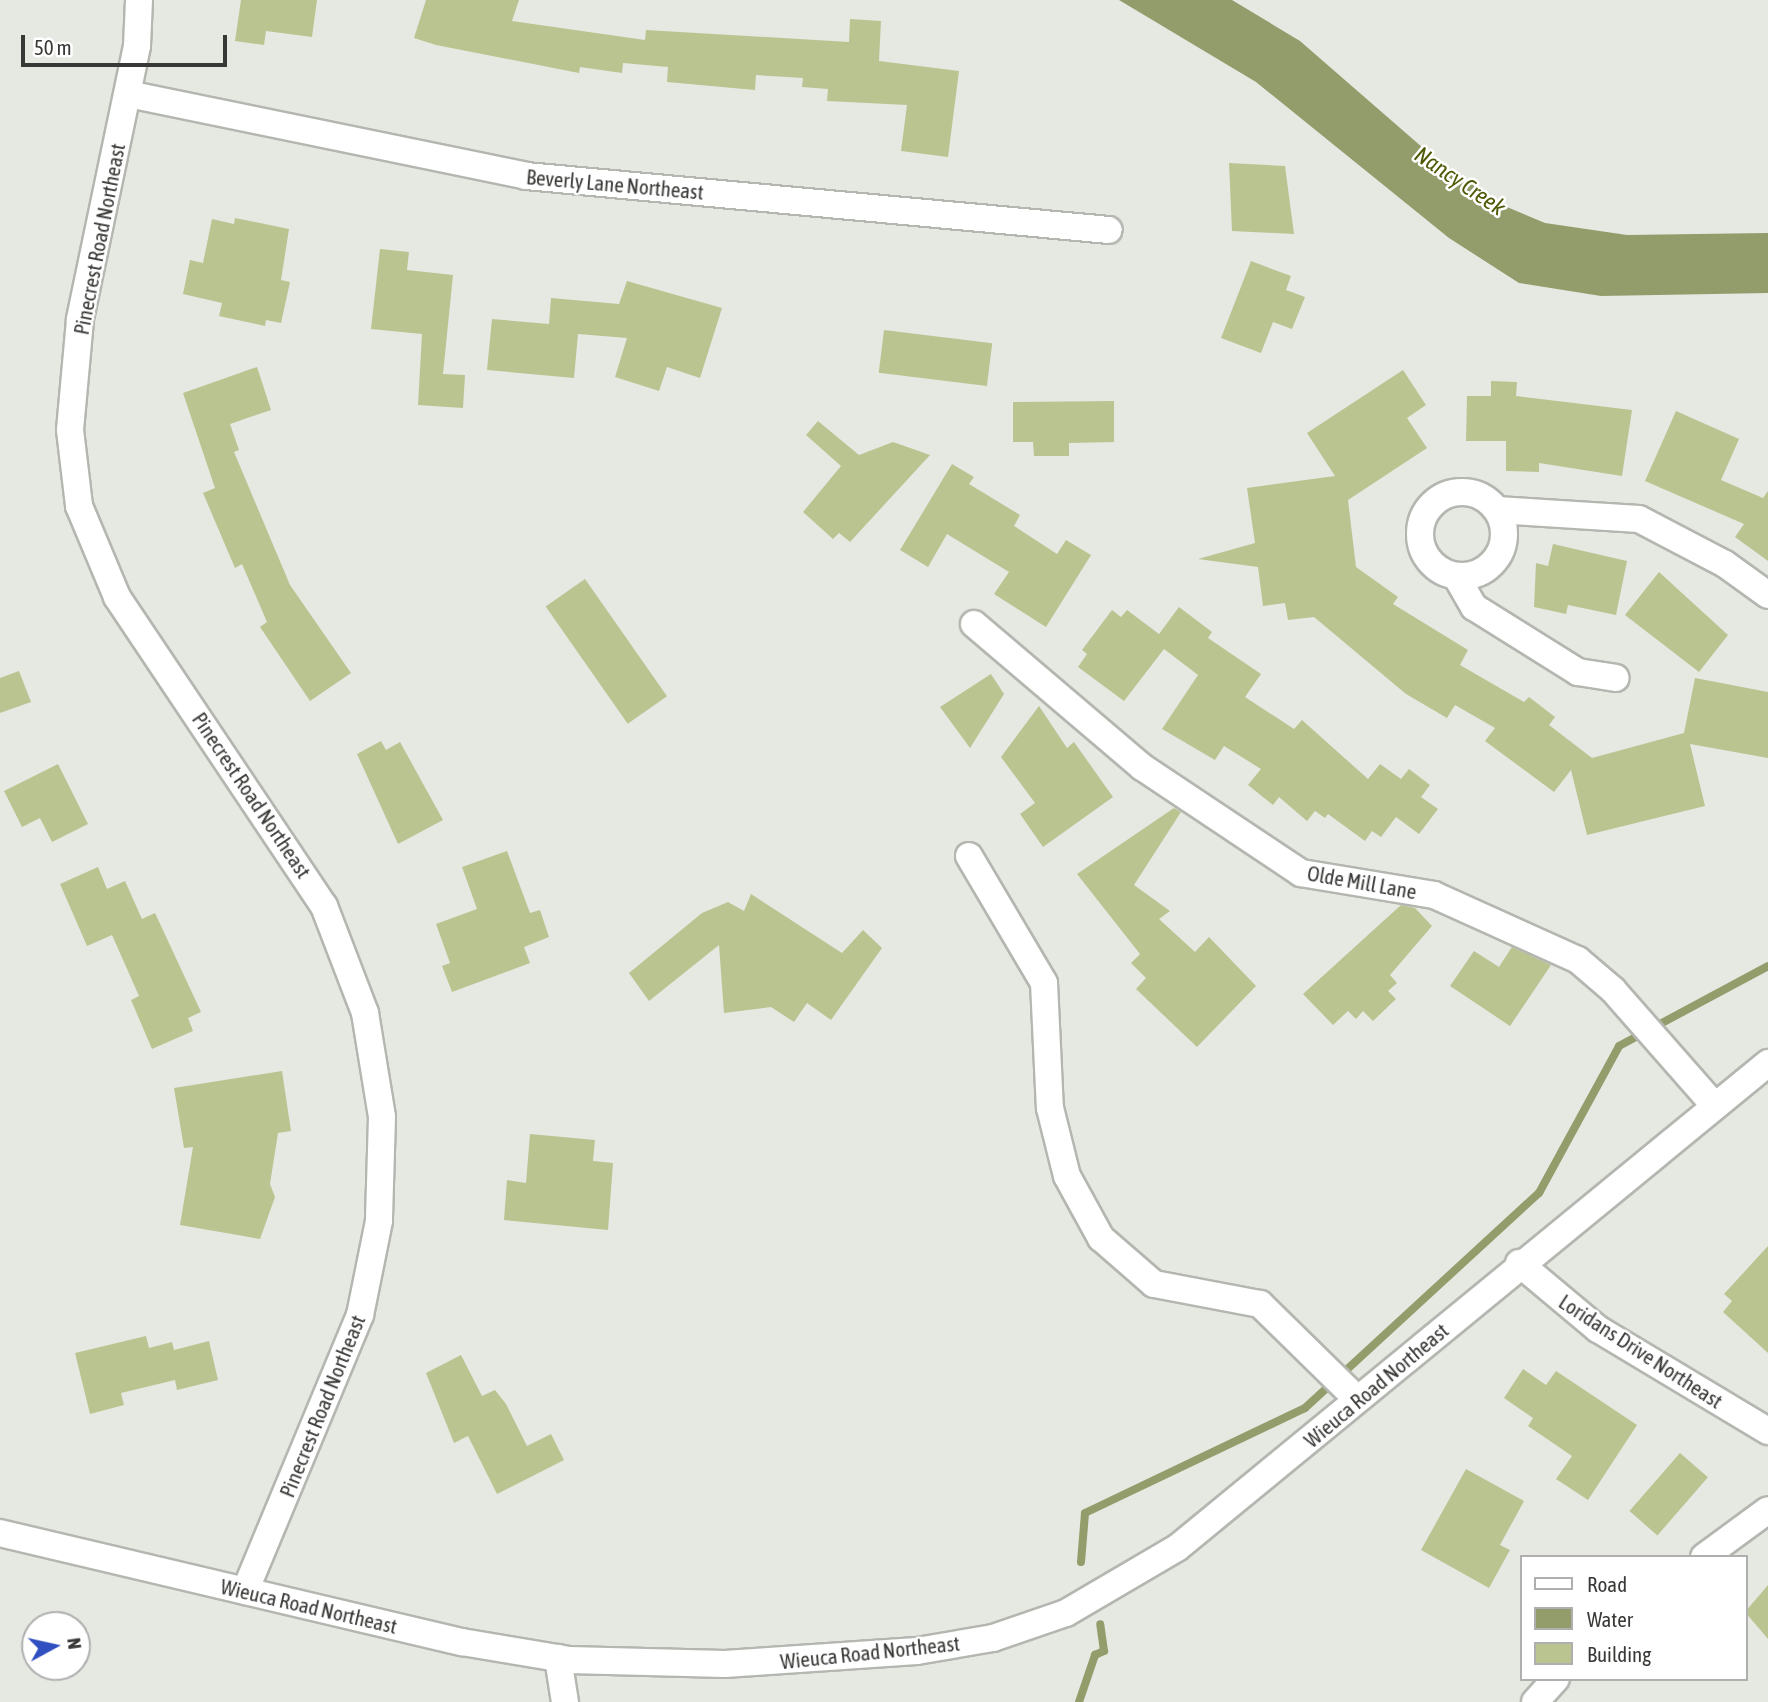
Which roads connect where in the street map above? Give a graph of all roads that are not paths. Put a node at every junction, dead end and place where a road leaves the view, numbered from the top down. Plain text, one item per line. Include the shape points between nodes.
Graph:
1 (139, 0) edge
2 (128, 94) junction
3 (1110, 230) dead end
4 (1497, 510) junction
5 (1456, 576) junction
6 (1768, 595) edge
7 (974, 624) dead end
8 (1616, 678) dead end
9 (969, 856) dead end
10 (1768, 1063) edge
11 (1715, 1106) junction
12 (1519, 1264) junction
13 (1353, 1395) junction
14 (1768, 1431) edge
15 (1768, 1510) edge
16 (0, 1533) edge
17 (1707, 1555) edge
18 (245, 1591) junction
19 (558, 1658) junction
20 (1554, 1681) edge
21 (565, 1702) edge
22 (1535, 1702) edge

1 - 2 street, Pinecrest Road Northeast
2 - 3 street, Beverly Lane Northeast via 526,176
2 - 18 street, Pinecrest Road Northeast via 80,320 70,430 79,506 117,597 324,906 365,1013 382,1117 379,1221 360,1315
4 - 5 street via 1501,550 1483,571
4 - 5 street via 1461,491 1426,511 1423,552
4 - 6 street via 1639,519 1725,564
5 - 8 street via 1474,607 1578,672
7 - 11 street, Olde Mill Lane via 1142,767 1301,873 1434,895 1578,960 1614,990
9 - 13 street via 1044,983 1050,1108 1068,1176 1101,1238 1154,1284 1260,1304
10 - 11 street, Wieuca Road Northeast
11 - 12 street, Wieuca Road Northeast
12 - 13 street, Wieuca Road Northeast
12 - 14 street, Loridans Drive Northeast via 1598,1329
13 - 19 street, Wieuca Road Northeast via 1290,1458 1123,1584 993,1638 917,1651 725,1664
15 - 17 street
16 - 18 street, Wieuca Road Northeast
18 - 19 street, Wieuca Road Northeast
19 - 21 street
20 - 22 street

